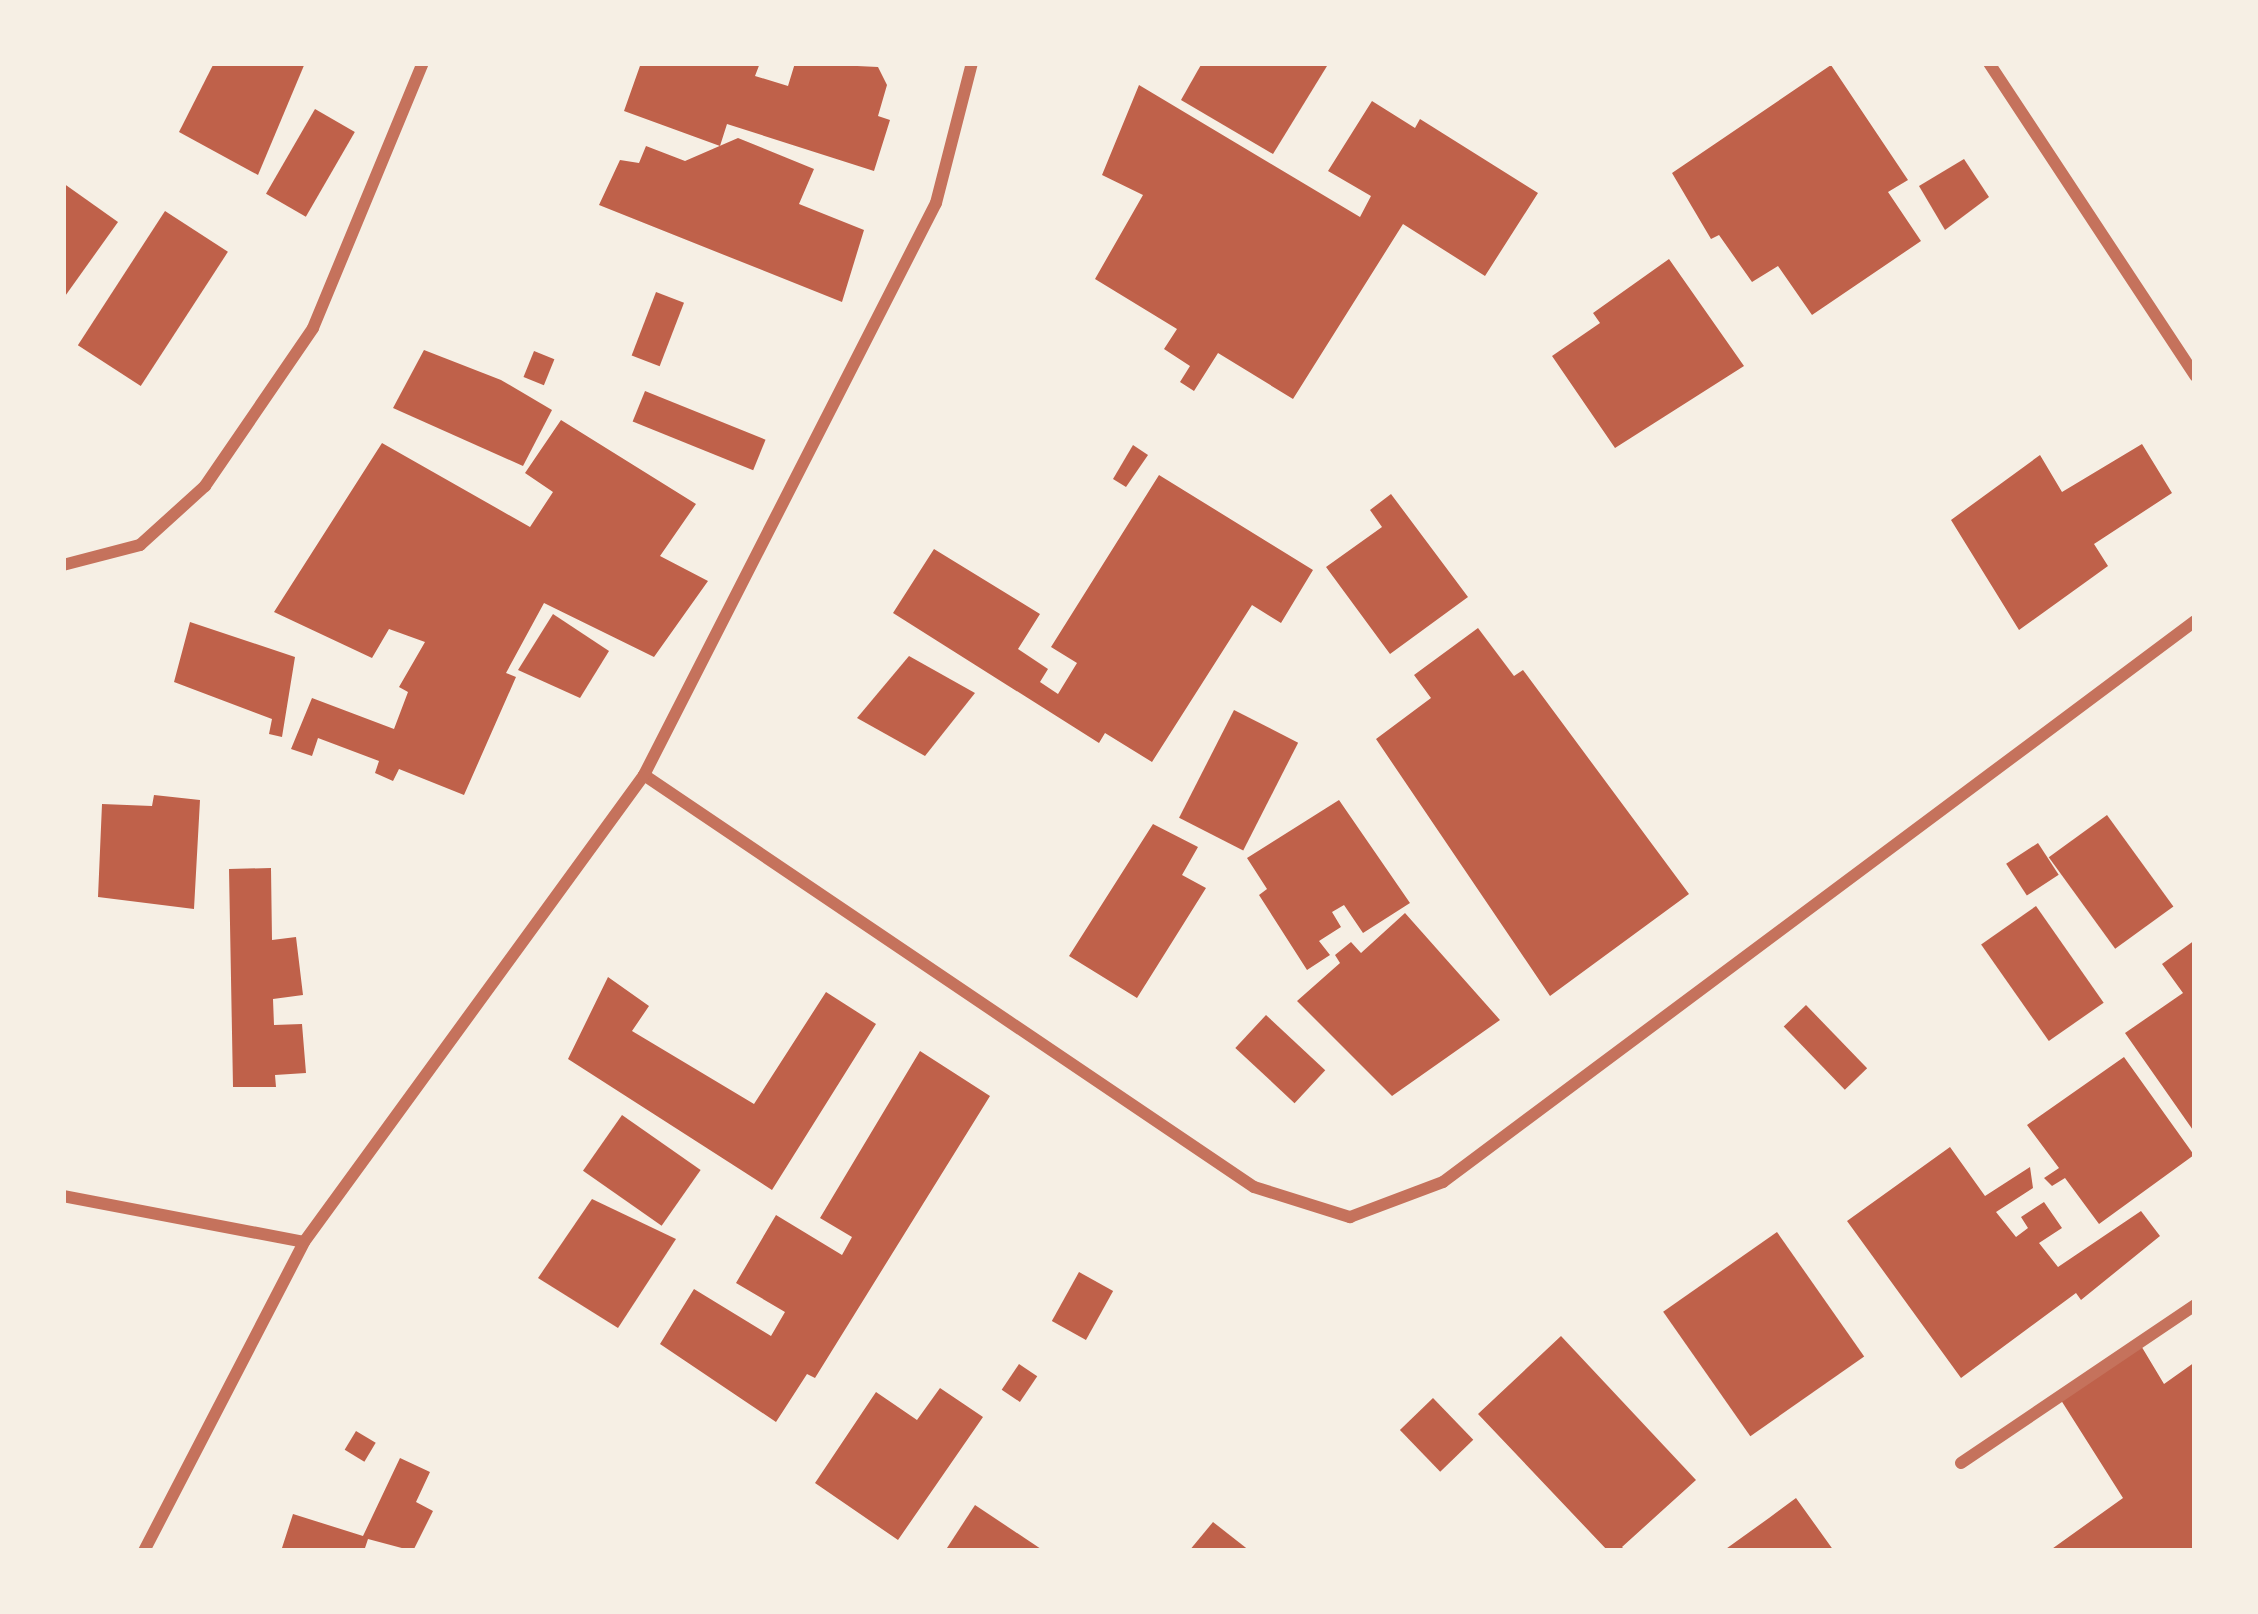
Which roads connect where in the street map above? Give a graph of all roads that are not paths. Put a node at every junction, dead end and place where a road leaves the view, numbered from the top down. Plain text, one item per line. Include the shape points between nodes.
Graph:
1 (423, 63) edge
2 (972, 63) edge
3 (1989, 63) edge
4 (2195, 376) edge
5 (63, 565) edge
6 (2195, 621) edge
7 (644, 775) junction
8 (63, 1196) edge
9 (304, 1243) junction
10 (2195, 1305) edge
11 (1961, 1463) dead end
12 (144, 1551) edge

1 - 5 street via 313,328 205,486 140,545
2 - 7 street via 936,203
3 - 4 street
6 - 7 street via 1443,1182 1350,1217 1254,1187
7 - 9 street
8 - 9 street
9 - 12 street
10 - 11 street

